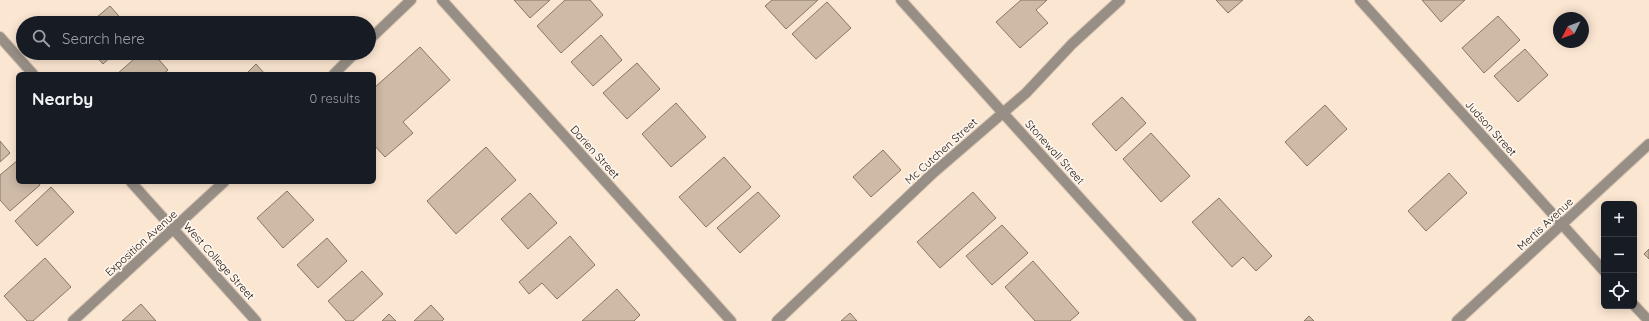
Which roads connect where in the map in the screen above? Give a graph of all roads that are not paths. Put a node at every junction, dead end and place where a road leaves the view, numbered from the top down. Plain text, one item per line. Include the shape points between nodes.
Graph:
1 (411, 0) edge
2 (442, 0) edge
3 (901, 0) edge
4 (1120, 0) edge
5 (1360, 0) edge
6 (376, 33) edge
7 (0, 37) edge
8 (16, 55) edge
9 (21, 60) edge
10 (348, 60) edge
11 (31, 72) edge
12 (336, 72) edge
13 (1003, 113) junction
14 (1649, 144) edge
15 (133, 184) edge
16 (222, 184) edge
17 (1562, 225) junction
18 (173, 229) junction
19 (1601, 268) edge
20 (1637, 308) edge
21 (73, 321) edge
22 (256, 321) edge
23 (731, 321) edge
24 (777, 321) edge
25 (1191, 321) edge
26 (1457, 321) edge
27 (1649, 321) edge

1 - 6 street
2 - 23 street, Darien Street
3 - 13 street, Stonewall Street
4 - 13 street, Mc Cutchen Street
5 - 17 street, Judson Street
7 - 8 street
9 - 11 street
10 - 12 street
13 - 24 street, Mc Cutchen Street via 932,174
13 - 25 street, Stonewall Street
14 - 17 street, Mertis Avenue
15 - 18 street, West College Street
16 - 18 street, Exposition Avenue
17 - 19 street, Judson Street
17 - 26 street, Mertis Avenue
18 - 21 street, Exposition Avenue
18 - 22 street, West College Street
20 - 27 street

